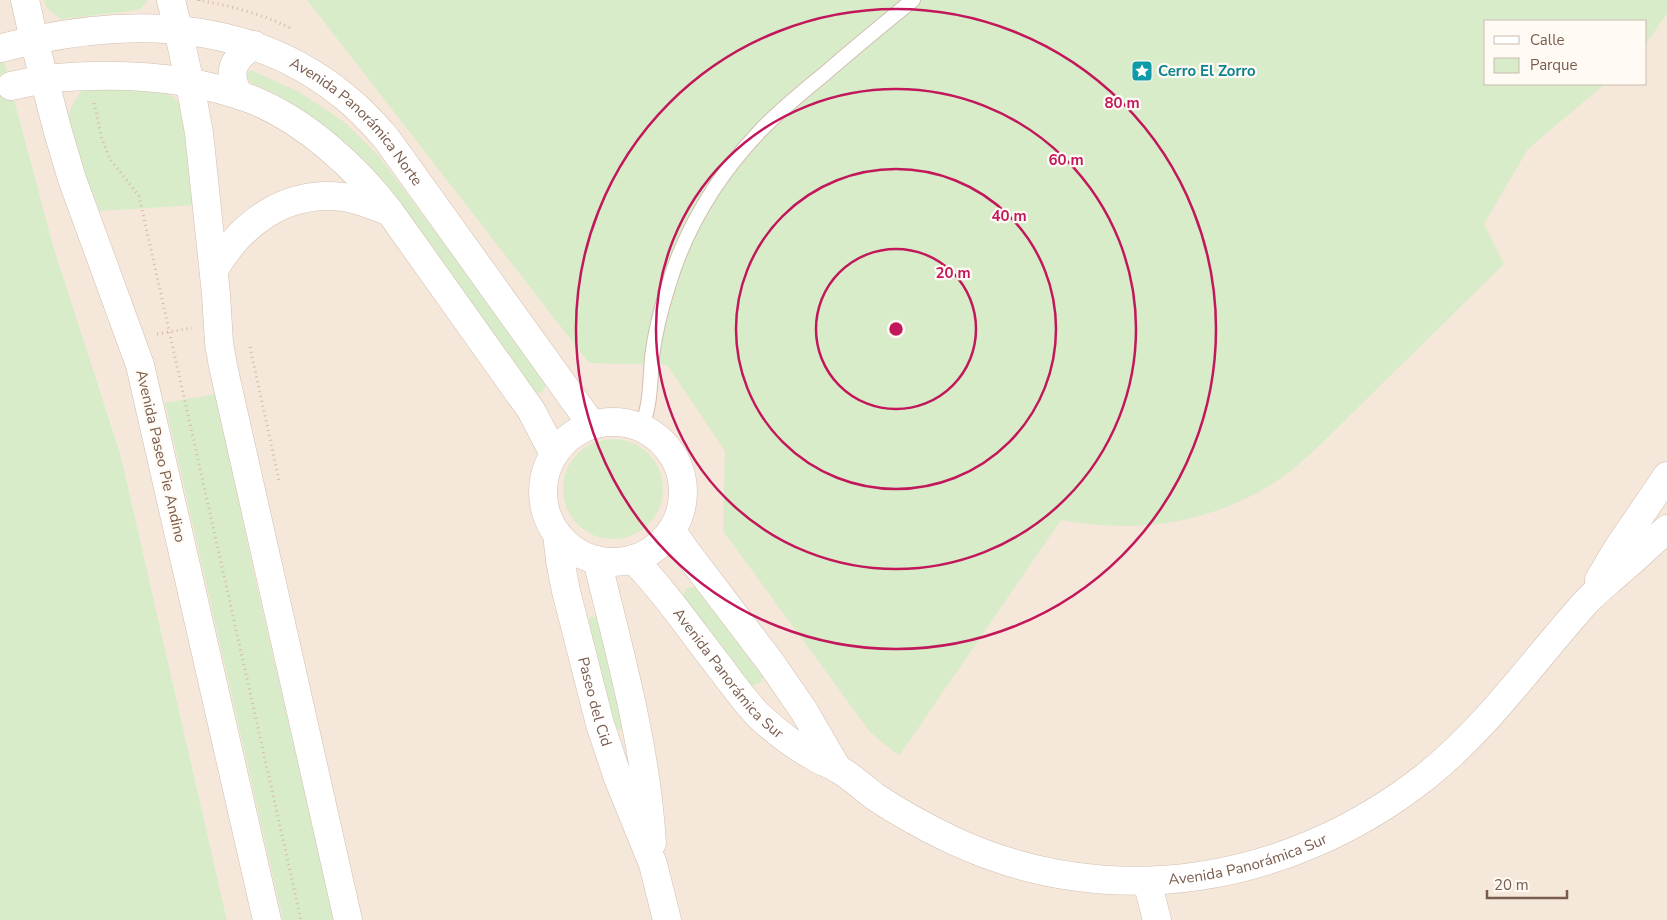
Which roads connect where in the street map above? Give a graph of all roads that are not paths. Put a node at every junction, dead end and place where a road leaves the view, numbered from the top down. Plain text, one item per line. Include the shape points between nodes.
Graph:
1 (25, 0) edge
2 (171, 0) edge
3 (913, 0) edge
4 (178, 29) junction
5 (34, 40) junction
6 (254, 45) junction
7 (2, 48) dead end
8 (44, 80) junction
9 (190, 84) junction
10 (11, 86) dead end
11 (239, 95) junction
12 (390, 212) junction
13 (214, 270) junction
14 (592, 425) junction
15 (641, 428) junction
16 (554, 454) junction
17 (1667, 476) edge
18 (1667, 529) edge
19 (672, 531) junction
20 (557, 534) junction
21 (633, 559) junction
22 (597, 560) junction
23 (1588, 599) junction
24 (837, 768) junction
25 (653, 864) junction
26 (1148, 881) junction
27 (267, 920) edge
28 (348, 920) edge
29 (667, 920) edge
30 (1157, 920) edge

1 - 5 street, Avenida Paseo Pie Andino
2 - 4 street
3 - 15 lane via 787,105 736,158 714,188 680,252 668,286 652,355 648,408
4 - 5 street, Avenida Panorámica Norte via 100,29
4 - 6 street, Avenida Panorámica Norte
4 - 9 street
5 - 7 street, Avenida Panorámica Norte
5 - 8 street, Avenida Paseo Pie Andino
6 - 11 street via 238,58 234,66 232,82
6 - 14 street, Avenida Panorámica Norte via 278,54 324,81 367,117 386,138
8 - 9 street via 89,76 140,77
8 - 10 street
8 - 27 street, Avenida Paseo Pie Andino via 72,179 140,365
9 - 11 street
9 - 13 street via 203,164
11 - 12 street via 274,110 316,138 372,189
12 - 13 street via 344,197 293,201 249,227 225,251
12 - 16 street via 531,410
13 - 28 street via 219,343 228,390
14 - 15 street via 616,422
14 - 16 street via 570,436
15 - 19 street via 663,443 682,479 682,506
16 - 20 street via 544,480 543,494 545,509
17 - 23 street, Avenida Panorámica Sur
18 - 23 street, Avenida Panorámica Sur
19 - 21 street via 655,548
19 - 24 street, Avenida Panorámica Sur via 804,711
20 - 22 street via 575,551
20 - 25 street, Paseo del Cid via 566,591 600,724
21 - 22 street via 621,562
21 - 24 street, Avenida Panorámica Sur via 757,713 796,745
22 - 25 street, Paseo del Cid via 635,715 650,809
23 - 26 street, Avenida Panorámica Sur via 1458,748 1390,803 1355,824 1282,856 1198,876
24 - 26 street, Avenida Panorámica Sur via 913,820 997,858 1074,878
25 - 29 street, Paseo del Cid
26 - 30 street

